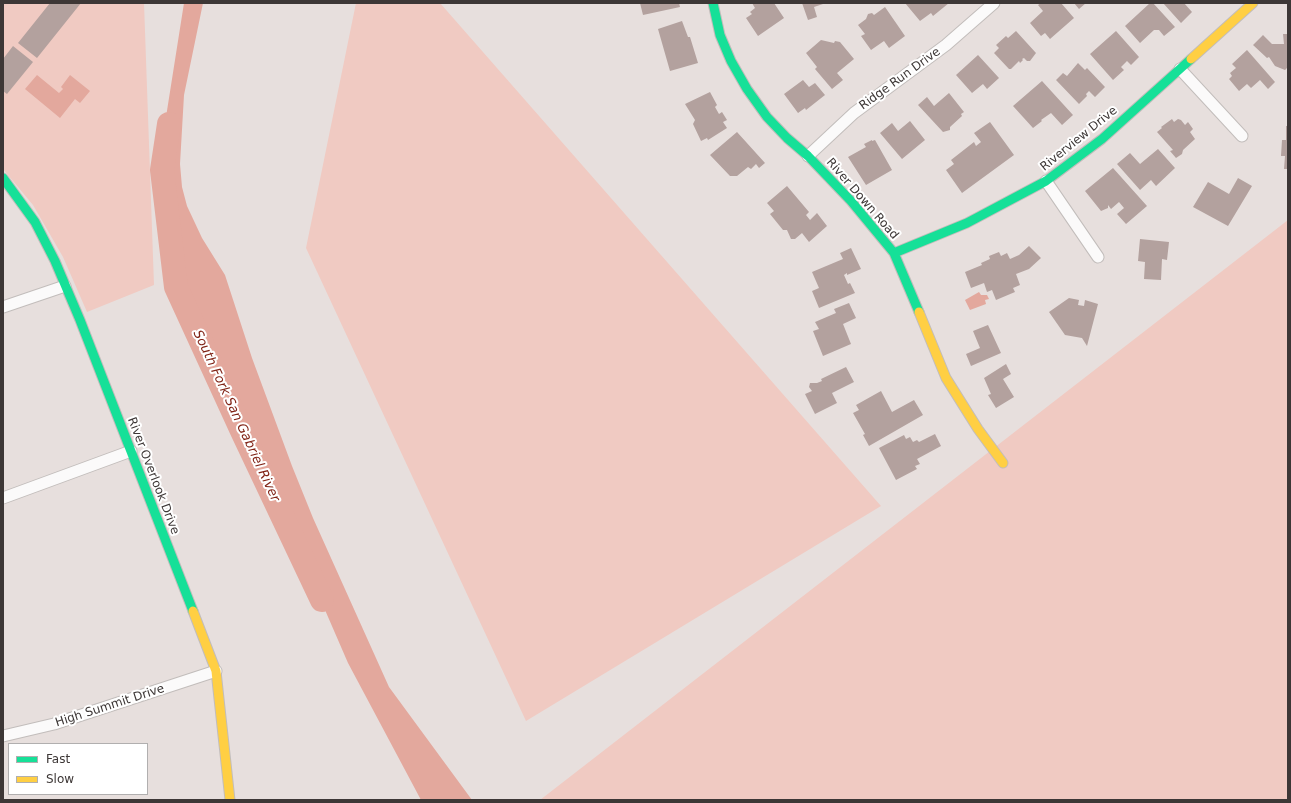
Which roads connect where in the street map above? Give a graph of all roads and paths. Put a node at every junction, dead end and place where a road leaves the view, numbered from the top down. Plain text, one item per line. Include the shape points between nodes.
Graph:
1 (714, 3) edge
2 (994, 3) edge
3 (1253, 3) edge
4 (1180, 69) junction
5 (1242, 136) dead end
6 (808, 156) junction
7 (3, 178) edge
8 (1046, 181) junction
9 (894, 253) junction
10 (1098, 257) dead end
11 (66, 286) junction
12 (3, 307) edge
13 (131, 451) junction
14 (1003, 463) dead end
15 (3, 498) edge
16 (216, 671) junction
17 (3, 736) edge
18 (230, 800) edge

1 - 6 street, River Down Road via 720,35 747,89 766,117
2 - 6 street, Ridge Run Drive via 946,45 854,113
3 - 4 street, Riverview Drive
4 - 5 street
4 - 8 street, Riverview Drive via 1102,139
6 - 9 street, River Down Road via 871,224
7 - 11 street, River Overlook Drive via 35,222
8 - 9 street, Riverview Drive via 967,223
8 - 10 street
9 - 14 street, River Down Road via 946,378
11 - 12 street
11 - 13 street, River Overlook Drive
13 - 15 street
13 - 16 street, River Overlook Drive
16 - 17 street, High Summit Drive via 54,724
16 - 18 street, River Overlook Drive

